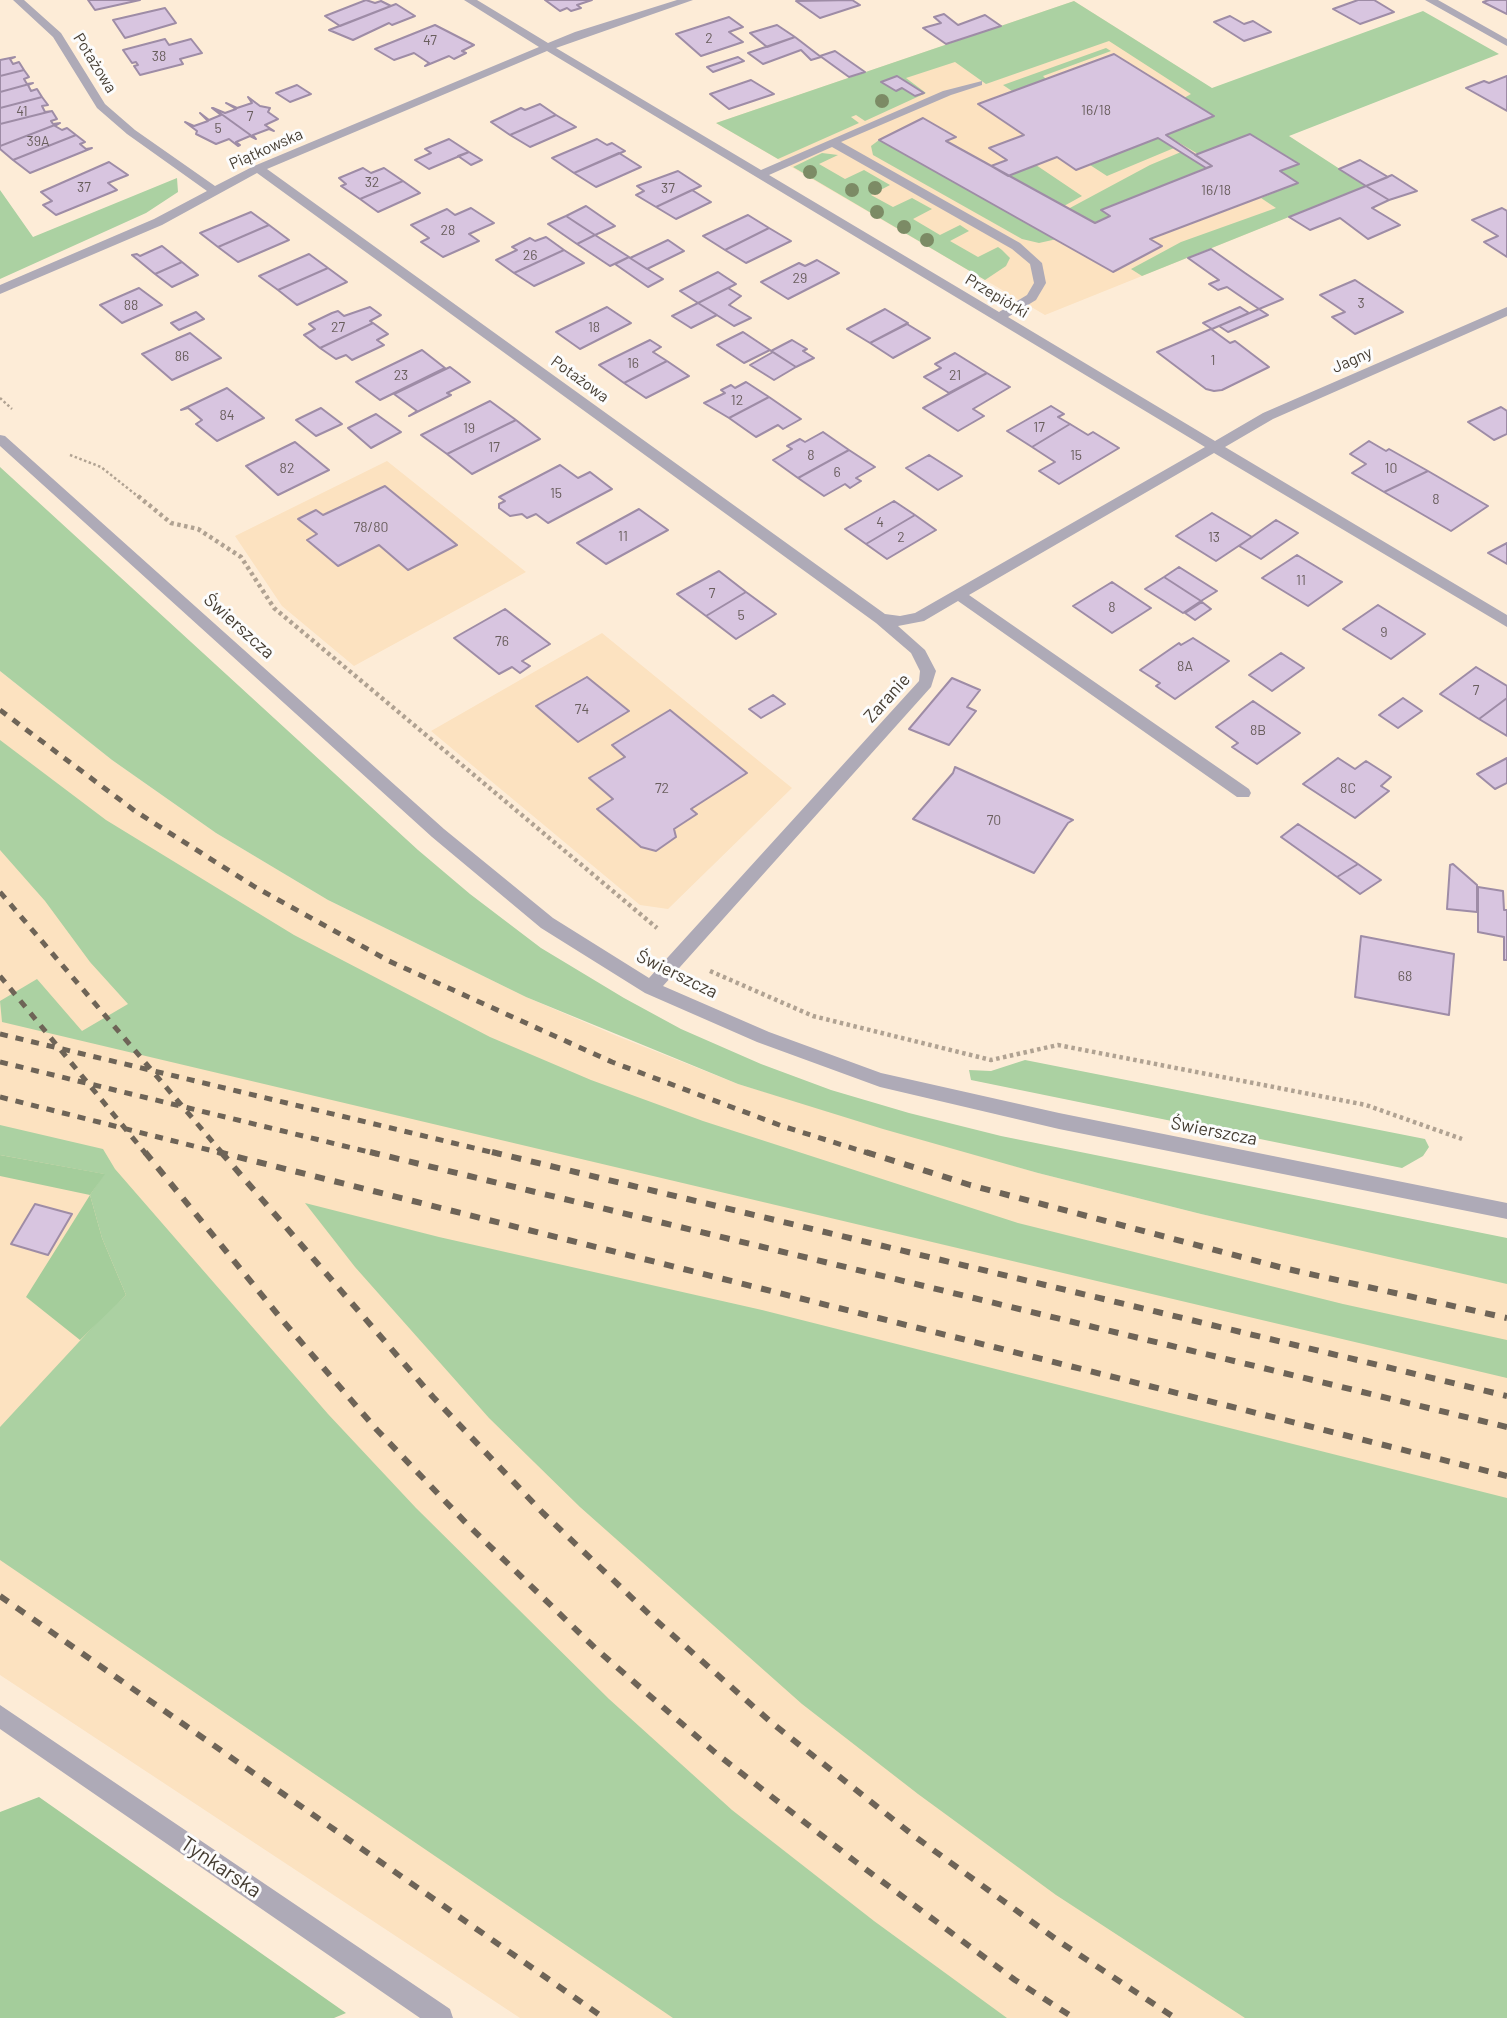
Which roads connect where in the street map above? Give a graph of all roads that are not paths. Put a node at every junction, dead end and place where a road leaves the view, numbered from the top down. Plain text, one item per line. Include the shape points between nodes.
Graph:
1 (19, 0) edge
2 (470, 0) edge
3 (688, 0) edge
4 (1430, 0) edge
5 (1507, 43) edge
6 (549, 47) junction
7 (978, 83) dead end
8 (832, 142) junction
9 (258, 168) junction
10 (761, 174) junction
11 (213, 190) junction
12 (0, 290) edge
13 (1507, 311) edge
14 (1000, 317) junction
15 (0, 439) edge
16 (1214, 446) junction
17 (959, 595) junction
18 (881, 619) junction
19 (1507, 622) edge
20 (1243, 793) dead end
21 (651, 988) junction
22 (1507, 1211) edge
23 (0, 1716) edge
24 (441, 2018) edge

1 - 11 street, Potażowa via 57,35 101,106
2 - 6 street, Przepiórki
3 - 6 street, Piątkowska
4 - 5 street
6 - 9 street, Piątkowska
6 - 10 street, Przepiórki
7 - 8 street
8 - 10 street
8 - 14 street via 1016,246 1036,263 1040,283 1032,297
9 - 11 street, Piątkowska
9 - 18 street, Potażowa
10 - 14 street, Przepiórki
11 - 12 street, Piątkowska via 158,222
13 - 16 street, Jagny via 1268,416
14 - 16 street, Przepiórki
15 - 21 street, Świerszcza via 438,833 547,923
16 - 17 street
16 - 19 street, Przepiórki
17 - 18 street via 919,617
17 - 20 street
18 - 21 street, Zaranie via 917,650 928,671 926,683
21 - 22 street, Świerszcza via 763,1037 891,1083
23 - 24 street, Tynkarska

